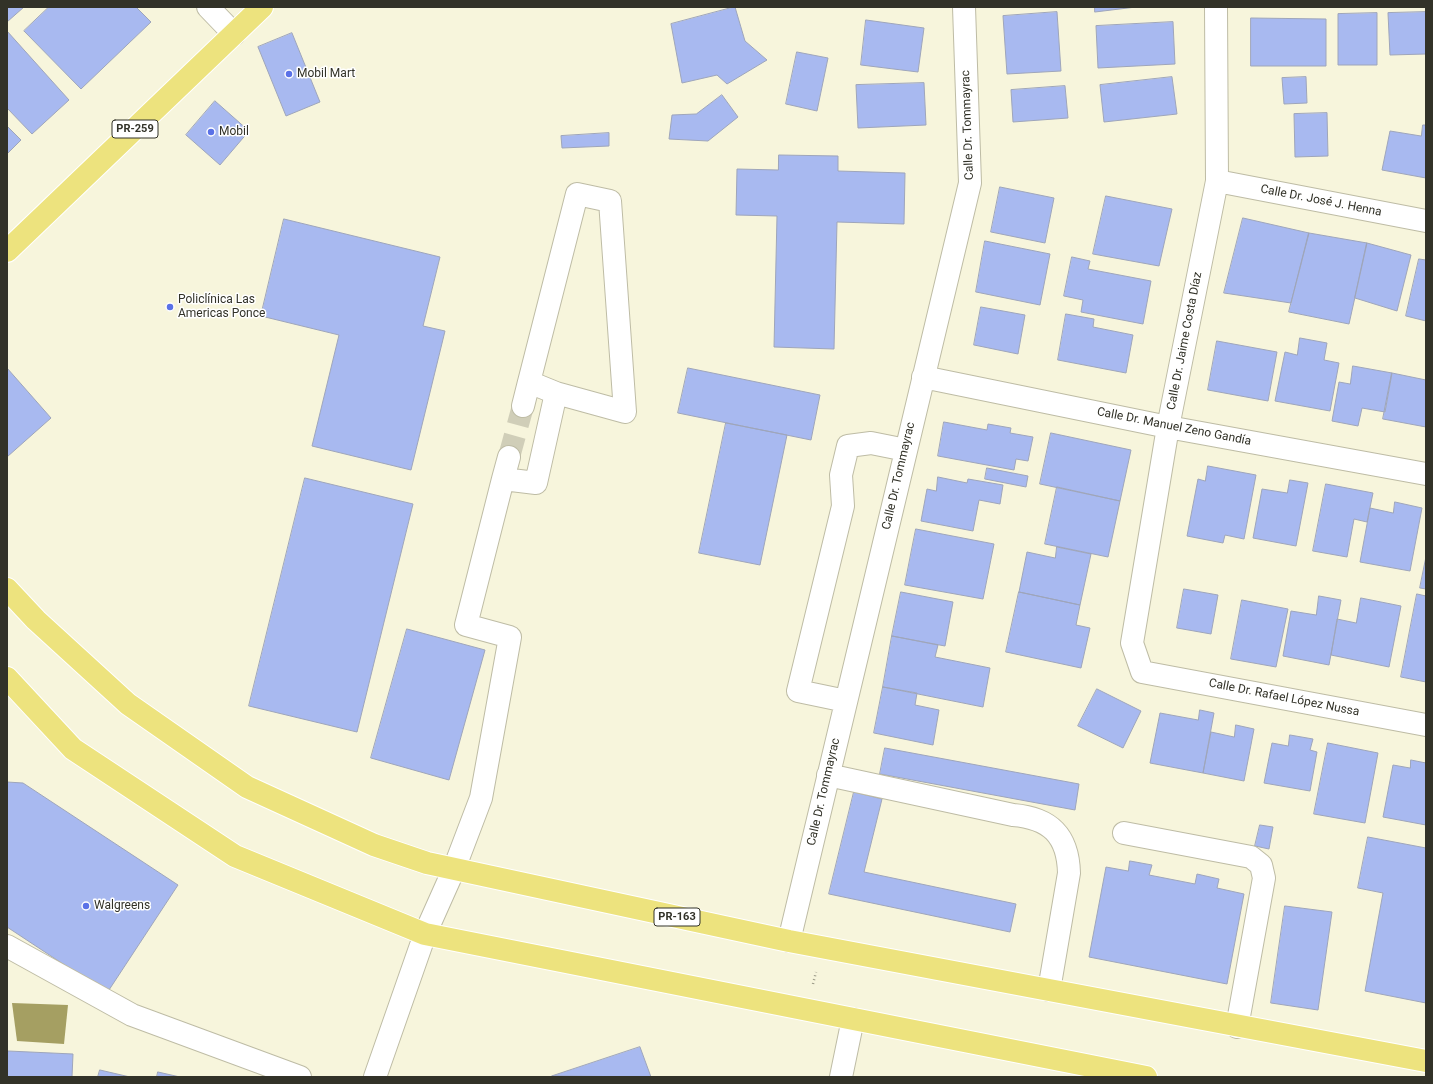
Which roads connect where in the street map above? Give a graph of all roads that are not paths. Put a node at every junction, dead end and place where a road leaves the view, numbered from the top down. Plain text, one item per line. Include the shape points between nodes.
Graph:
1 (208, 7) edge
2 (262, 7) edge
3 (964, 7) edge
4 (1216, 7) edge
5 (234, 34) junction
6 (1217, 180) junction
7 (1426, 221) edge
8 (7, 251) edge
9 (923, 377) junction
10 (529, 382) junction
11 (556, 393) junction
12 (523, 406) tunnel mouth
13 (1168, 426) junction
14 (906, 450) junction
15 (509, 457) tunnel mouth
16 (1426, 474) edge
17 (503, 479) junction
18 (7, 589) edge
19 (1142, 672) joint
20 (8, 684) edge
21 (846, 701) junction
22 (1426, 725) edge
23 (828, 775) junction
24 (1124, 833) dead end
25 (454, 869) junction
26 (425, 934) junction
27 (789, 941) junction
28 (7, 946) edge
29 (1049, 990) junction
30 (853, 1019) junction
31 (1237, 1026) junction
32 (1426, 1061) edge
33 (300, 1077) edge
34 (376, 1077) edge
35 (841, 1077) edge
36 (1146, 1077) edge

1 - 5 street
2 - 5 main road, PR-259
3 - 9 street, Calle Dr. Tommayrac via 970,183
4 - 6 street, Calle Dr. Jaime Costa Díaz
5 - 8 main road, PR-259
6 - 7 street, Calle Dr. José J. Henna
6 - 13 street, Calle Dr. Jaime Costa Díaz
9 - 13 street, Calle Dr. Manuel Zeno Gandía
9 - 14 street, Calle Dr. Tommayrac
10 - 11 street
10 - 11 street via 577,194 610,201 625,412
10 - 12 street
11 - 17 street via 536,483
13 - 16 street, Calle Dr. Manuel Zeno Gandía
13 - 19 street, Calle Dr. Jaime Costa Díaz via 1132,643
14 - 21 street, Calle Dr. Tommayrac
14 - 21 street via 872,443 848,446 841,475 843,506 798,691
15 - 17 street
17 - 25 street via 466,625 510,637 481,798
18 - 25 main road, PR-163 via 36,620 128,704 247,787 374,845 427,863
19 - 22 street, Calle Dr. Rafael López Nussa
20 - 26 main road via 73,749 235,856
21 - 23 street, Calle Dr. Tommayrac
23 - 27 street, Calle Dr. Tommayrac
23 - 29 street via 1013,815 1028,816 1042,821 1055,831 1064,843 1069,858 1069,873
24 - 31 street via 1251,857 1261,865 1264,878
25 - 26 street
25 - 27 main road, PR-163
26 - 30 main road
26 - 34 street
27 - 29 main road, PR-163
28 - 33 street via 132,1015
29 - 31 main road, PR-163
30 - 35 street
30 - 36 main road
31 - 32 main road, PR-163

